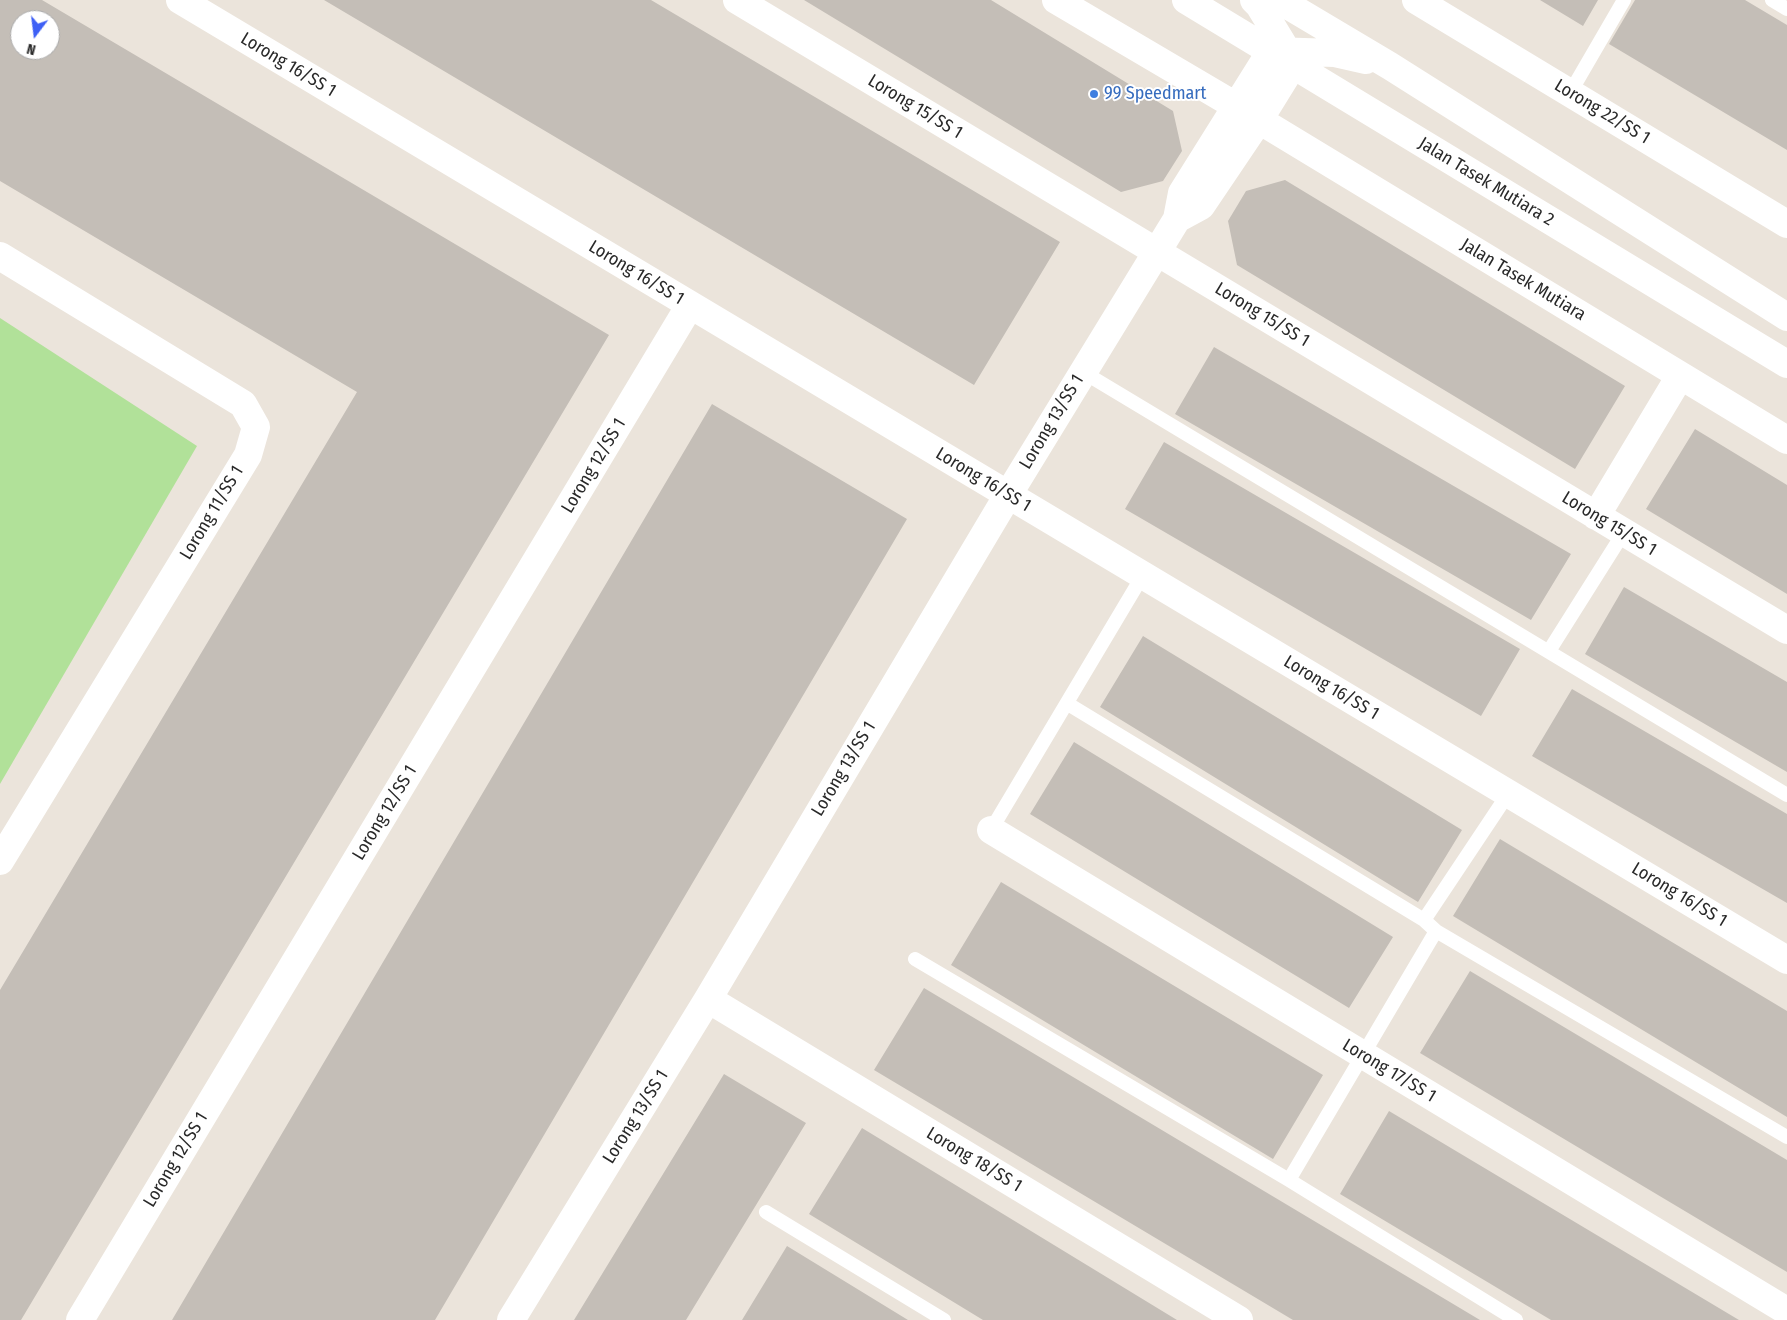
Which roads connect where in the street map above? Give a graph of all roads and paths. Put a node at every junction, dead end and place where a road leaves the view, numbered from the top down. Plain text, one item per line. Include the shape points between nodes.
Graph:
1 (180, 0) edge
2 (737, 0) edge
3 (1056, 0) edge
4 (1186, 0) edge
5 (1254, 0) edge
6 (1279, 0) edge
7 (1416, 0) edge
8 (1624, 0) edge
9 (1772, 0) edge
10 (1787, 9) edge
11 (1284, 56) junction
12 (1390, 66) junction
13 (1570, 93) junction
14 (1247, 113) junction
15 (1787, 224) edge
16 (1156, 252) junction
17 (0, 256) edge
18 (690, 305) junction
19 (1787, 317) edge
20 (1787, 364) edge
21 (1083, 372) junction
22 (1680, 376) junction
23 (1787, 440) edge
24 (1008, 495) junction
25 (1596, 516) junction
26 (1624, 532) junction
27 (1142, 575) junction
28 (1787, 630) edge
29 (1549, 652) junction
30 (1068, 704) junction
31 (1508, 794) junction
32 (1787, 795) edge
33 (991, 830) joint
34 (0, 862) edge
35 (1424, 920) junction
36 (1436, 930) junction
37 (914, 959) dead end
38 (1787, 960) edge
39 (708, 999) junction
40 (1363, 1055) junction
41 (1787, 1137) edge
42 (1290, 1180) junction
43 (766, 1212) dead end
44 (1787, 1312) edge
45 (80, 1320) edge
46 (511, 1320) edge
47 (944, 1320) edge
48 (1239, 1320) edge
49 (1516, 1320) edge

1 - 18 street, Lorong 16/SS 1
2 - 16 street, Lorong 15/SS 1
3 - 14 street, Jalan Tasek Mutiara
4 - 11 street, Jalan Tasek Mutiara 2
5 - 11 street
6 - 12 street
7 - 13 street, Lorong 22/SS 1
8 - 13 lane
9 - 10 lane
11 - 12 street via 1335,52
11 - 14 street, Lorong 13/SS 1
11 - 20 street, Jalan Tasek Mutiara 2
12 - 19 street
13 - 15 street, Lorong 22/SS 1
14 - 16 street, Lorong 13/SS 1 via 1182,192 1177,219
14 - 22 street, Jalan Tasek Mutiara
16 - 21 street, Lorong 13/SS 1
16 - 25 street, Lorong 15/SS 1
17 - 34 street, Lorong 11/SS 1 via 243,404 256,427 248,455
18 - 24 street, Lorong 16/SS 1
18 - 45 street, Lorong 12/SS 1
21 - 24 street, Lorong 13/SS 1
21 - 29 lane
22 - 23 street, Jalan Tasek Mutiara
22 - 25 street
24 - 27 street, Lorong 16/SS 1
24 - 39 street, Lorong 13/SS 1
25 - 26 street, Lorong 15/SS 1
26 - 28 street, Lorong 15/SS 1
26 - 29 lane
27 - 30 lane
27 - 31 street, Lorong 16/SS 1
29 - 32 lane
30 - 33 lane
30 - 35 lane
31 - 35 lane
31 - 38 street, Lorong 16/SS 1
33 - 40 street, Lorong 17/SS 1
35 - 36 lane
36 - 40 lane
36 - 41 lane
37 - 42 lane
39 - 46 street, Lorong 13/SS 1
39 - 48 street, Lorong 18/SS 1
40 - 42 lane
40 - 44 street, Lorong 17/SS 1
42 - 49 lane
43 - 47 lane

